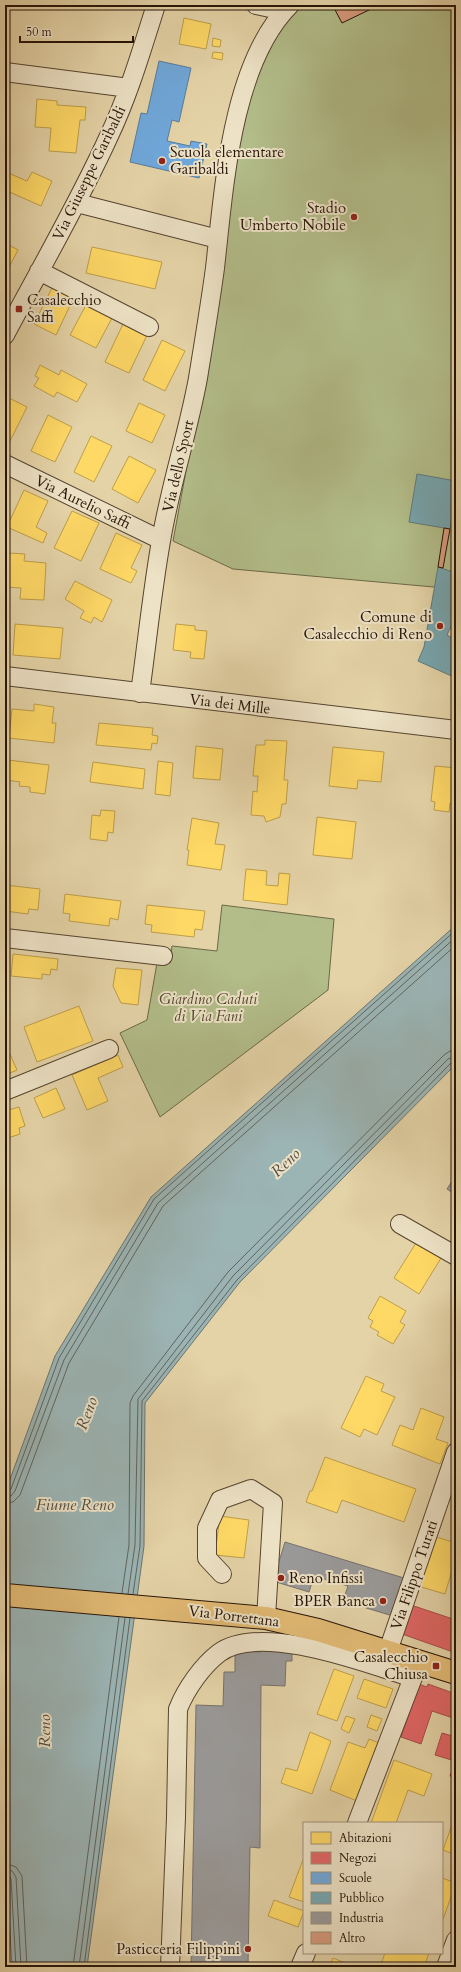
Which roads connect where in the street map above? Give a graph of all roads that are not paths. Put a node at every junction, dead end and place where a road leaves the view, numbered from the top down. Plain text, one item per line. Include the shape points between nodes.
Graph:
1 (156, 5) edge
2 (256, 5) edge
3 (287, 8) edge
4 (5, 72) edge
5 (130, 88) junction
6 (76, 203) junction
7 (218, 239) junction
8 (39, 271) junction
9 (149, 327) dead end
10 (5, 335) edge
11 (5, 464) edge
12 (161, 540) junction
13 (5, 676) edge
14 (140, 694) junction
15 (456, 730) edge
16 (5, 938) edge
17 (163, 956) dead end
18 (109, 1049) dead end
19 (5, 1091) edge
20 (400, 1224) dead end
21 (456, 1256) edge
22 (456, 1452) edge
23 (222, 1574) dead end
24 (5, 1595) edge
25 (261, 1617) junction
26 (388, 1651) junction
27 (416, 1669) junction
28 (456, 1673) edge
29 (357, 1822) edge
30 (451, 1942) edge
31 (306, 1954) edge
32 (170, 1967) edge
33 (300, 1967) edge
34 (446, 1967) edge

1 - 5 street, Via Giuseppe Garibaldi
2 - 3 street
3 - 7 street, Via dello Sport via 269,33 257,57 239,105 231,139
4 - 5 street
5 - 6 street, Via Giuseppe Garibaldi via 110,136
6 - 7 street
6 - 8 street, Via Giuseppe Garibaldi
7 - 12 street, Via dello Sport via 210,312 196,388
8 - 9 street
8 - 10 street, Via Giuseppe Garibaldi
11 - 12 street, Via Aurelio Saffi
12 - 14 street, Via dello Sport
13 - 14 street, Via dei Mille
14 - 15 street, Via dei Mille
16 - 17 street
18 - 19 street
20 - 21 street
22 - 26 street, Via Filippo Turati
23 - 25 street via 207,1558 207,1528 220,1500 251,1489 273,1503
24 - 25 main road, Via Porrettana
25 - 26 main road, Via Porrettana via 318,1630
26 - 27 main road, Via Porrettana
27 - 28 main road, Via Porrettana
27 - 29 street
27 - 32 street via 301,1646 267,1642 238,1645 220,1652 205,1666 183,1697 178,1709
30 - 34 street
31 - 33 street

